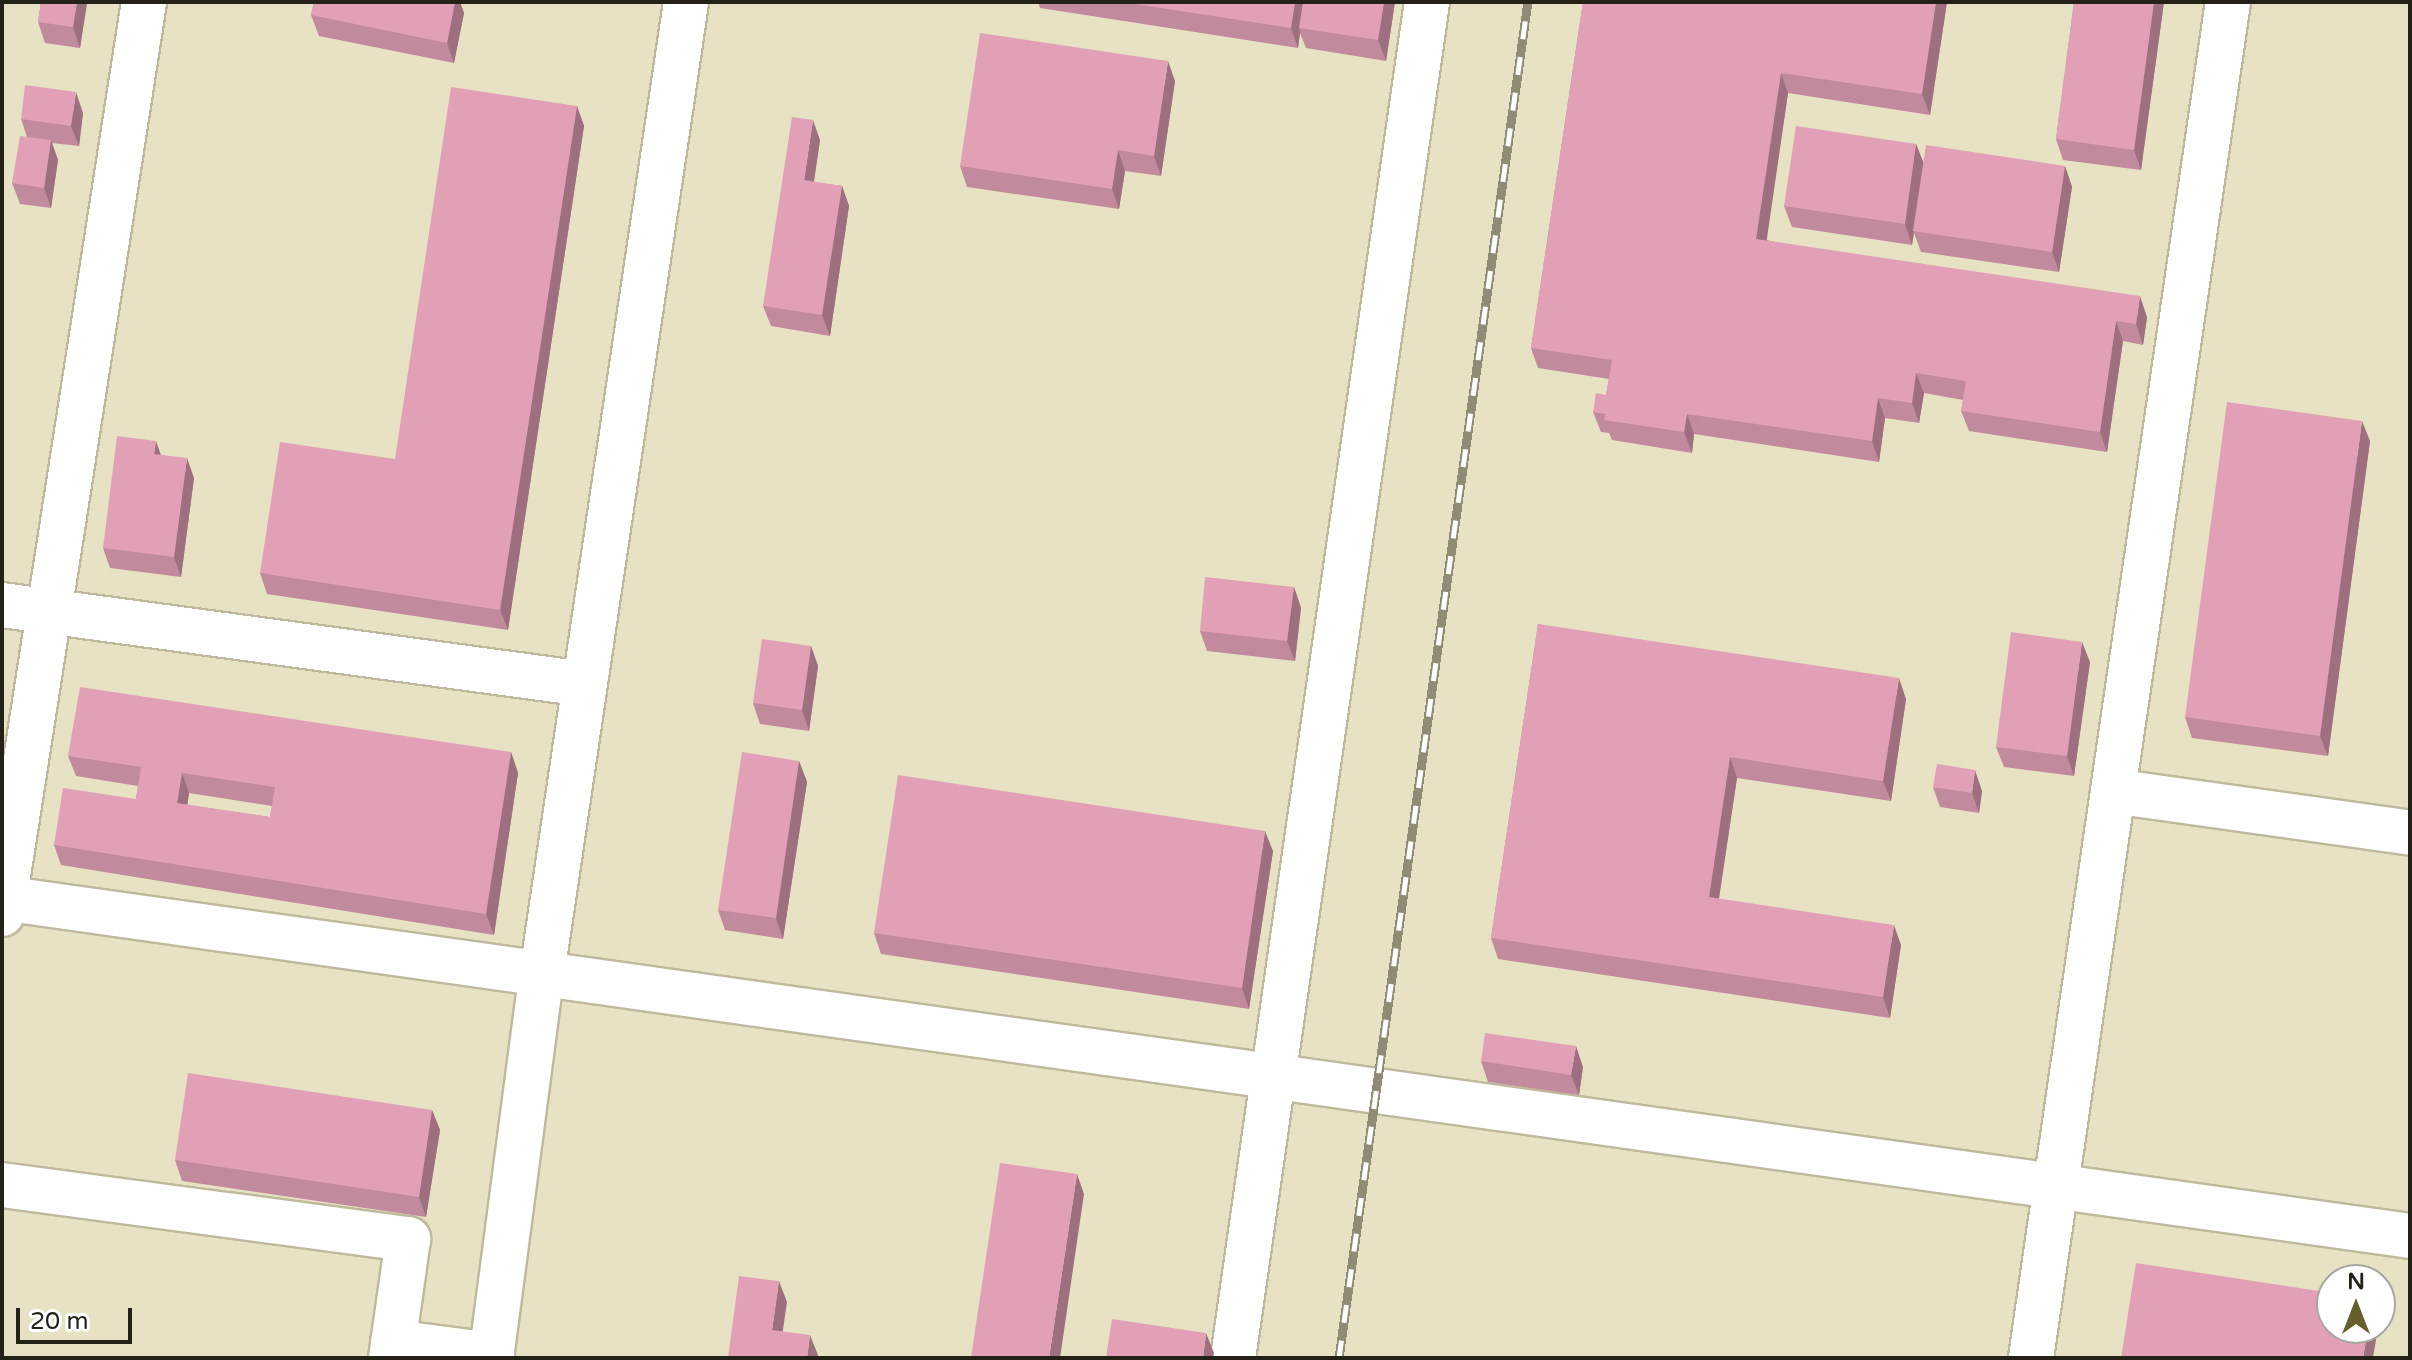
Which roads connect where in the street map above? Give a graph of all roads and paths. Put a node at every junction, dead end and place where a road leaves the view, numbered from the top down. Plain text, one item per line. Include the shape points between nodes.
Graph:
1 (144, 2) edge
2 (686, 2) edge
3 (1427, 2) edge
4 (2228, 2) edge
5 (2, 605) edge
6 (49, 612) junction
7 (585, 684) junction
8 (2113, 791) junction
9 (2410, 833) edge
10 (3, 903) edge
11 (542, 973) junction
12 (1273, 1076) junction
13 (2, 1185) edge
14 (2055, 1187) junction
15 (2410, 1236) edge
16 (392, 1350) edge
17 (492, 1356) edge
18 (1233, 1358) edge
19 (2031, 1358) edge

1 - 6 lane
2 - 7 lane
3 - 12 lane
4 - 8 lane
5 - 6 lane
6 - 7 lane
6 - 10 lane
7 - 11 lane
8 - 9 lane
8 - 14 lane
10 - 11 lane
11 - 12 lane
11 - 17 lane
12 - 14 lane
12 - 18 lane
13 - 16 lane via 408,1239
14 - 15 lane
14 - 19 lane
16 - 17 lane

